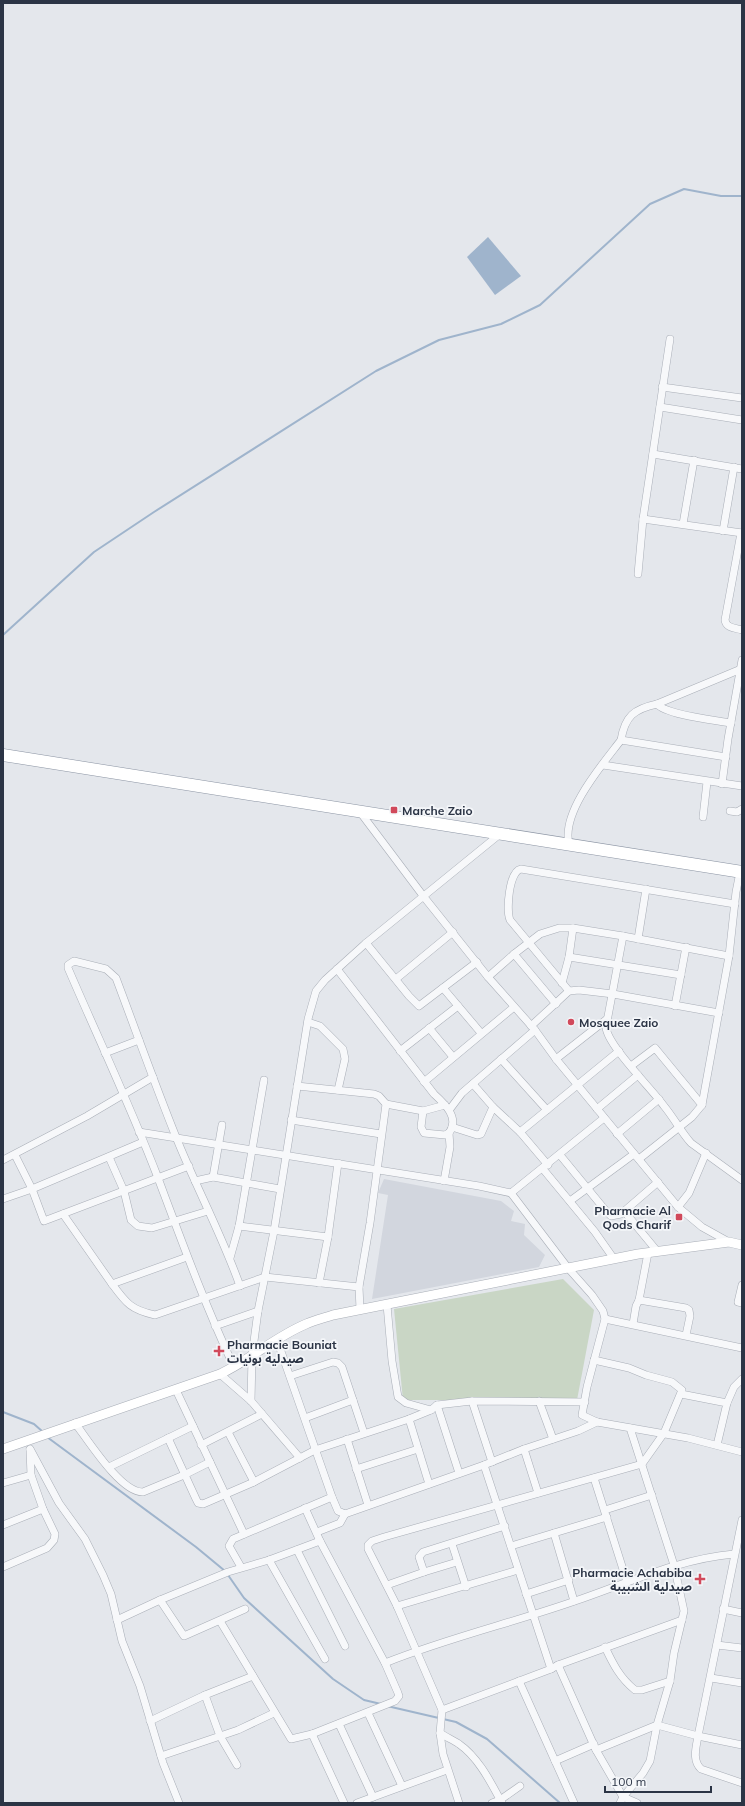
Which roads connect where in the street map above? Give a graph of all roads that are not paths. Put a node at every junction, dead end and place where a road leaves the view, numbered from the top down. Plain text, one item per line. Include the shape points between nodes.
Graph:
1 (670, 339) dead end
2 (662, 387) junction
3 (742, 398) edge
4 (660, 407) junction
5 (742, 420) edge
6 (653, 454) junction
7 (694, 460) junction
8 (734, 468) junction
9 (742, 469) edge
10 (643, 519) junction
11 (683, 524) junction
12 (723, 531) junction
13 (742, 533) edge
14 (638, 574) dead end
15 (742, 630) edge
16 (742, 660) edge
17 (741, 668) junction
18 (739, 698) edge
19 (657, 704) junction
20 (731, 723) junction
21 (621, 740) junction
22 (3, 755) edge
23 (726, 757) junction
24 (603, 765) junction
25 (707, 782) junction
26 (722, 784) junction
27 (742, 786) edge
28 (742, 809) edge
29 (730, 811) dead end
30 (360, 812) junction
31 (703, 817) dead end
32 (500, 834) junction
33 (569, 844) junction
34 (741, 872) edge
35 (646, 889) junction
36 (424, 897) junction
37 (736, 904) junction
38 (573, 928) junction
39 (453, 932) junction
40 (623, 936) junction
41 (638, 939) junction
42 (366, 943) junction
43 (528, 944) junction
44 (686, 947) junction
45 (514, 954) junction
46 (729, 956) junction
47 (569, 957) junction
48 (477, 962) junction
49 (618, 966) junction
50 (337, 969) junction
51 (681, 975) junction
52 (488, 977) junction
53 (396, 979) junction
54 (562, 983) junction
55 (443, 988) junction
56 (569, 991) junction
57 (613, 994) junction
58 (556, 1004) junction
59 (458, 1006) junction
60 (676, 1006) junction
61 (514, 1007) junction
62 (719, 1013) junction
63 (607, 1019) junction
64 (308, 1022) junction
65 (429, 1028) junction
66 (533, 1028) junction
67 (481, 1033) junction
68 (139, 1040) junction
69 (400, 1050) junction
70 (619, 1051) junction
71 (105, 1053) junction
72 (453, 1057) junction
73 (502, 1059) junction
74 (556, 1059) junction
75 (631, 1066) junction
76 (638, 1074) junction
77 (153, 1077) junction
78 (264, 1080) dead end
79 (424, 1082) junction
80 (473, 1084) junction
81 (578, 1085) junction
82 (297, 1086) junction
83 (338, 1090) junction
84 (122, 1094) junction
85 (659, 1099) junction
86 (386, 1104) junction
87 (702, 1104) junction
88 (448, 1107) junction
89 (493, 1107) junction
90 (597, 1109) junction
91 (547, 1110) junction
92 (422, 1111) junction
93 (604, 1118) junction
94 (291, 1120) junction
95 (222, 1124) dead end
96 (679, 1127) junction
97 (451, 1130) junction
98 (139, 1132) junction
99 (520, 1132) junction
100 (381, 1134) junction
101 (617, 1134) junction
102 (177, 1138) junction
103 (143, 1142) junction
104 (219, 1145) junction
105 (252, 1149) junction
106 (706, 1153) junction
107 (15, 1155) junction
108 (286, 1155) junction
109 (560, 1155) junction
110 (109, 1157) junction
111 (636, 1157) junction
112 (3, 1160) edge
113 (338, 1163) junction
114 (189, 1166) junction
115 (545, 1167) junction
116 (376, 1170) junction
117 (213, 1177) junction
118 (157, 1178) junction
119 (742, 1180) edge
120 (195, 1181) junction
121 (444, 1181) junction
122 (658, 1182) junction
123 (246, 1184) junction
124 (32, 1189) junction
125 (280, 1189) junction
126 (587, 1189) junction
127 (124, 1191) junction
128 (511, 1193) junction
129 (3, 1199) edge
130 (570, 1201) junction
131 (678, 1207) junction
132 (208, 1211) junction
133 (624, 1211) junction
134 (63, 1214) junction
135 (173, 1222) junction
136 (239, 1226) junction
137 (274, 1231) junction
138 (328, 1237) junction
139 (729, 1242) junction
140 (742, 1245) edge
141 (652, 1252) junction
142 (187, 1257) junction
143 (230, 1258) junction
144 (614, 1259) junction
145 (568, 1268) junction
146 (265, 1277) junction
147 (319, 1283) junction
148 (112, 1284) junction
149 (742, 1285) edge
150 (240, 1286) junction
151 (359, 1287) junction
152 (204, 1298) junction
153 (639, 1300) junction
154 (742, 1303) edge
155 (387, 1305) junction
156 (360, 1309) junction
157 (258, 1310) junction
158 (605, 1319) junction
159 (633, 1324) junction
160 (215, 1326) junction
161 (686, 1335) junction
162 (277, 1340) junction
163 (742, 1348) edge
164 (252, 1356) junction
165 (594, 1360) junction
166 (234, 1367) junction
167 (220, 1374) junction
168 (290, 1376) junction
169 (742, 1379) edge
170 (176, 1390) junction
171 (681, 1394) junction
172 (353, 1400) junction
173 (251, 1401) junction
174 (472, 1401) junction
175 (539, 1402) junction
176 (585, 1402) junction
177 (727, 1402) junction
178 (434, 1408) junction
179 (262, 1414) junction
180 (582, 1415) junction
181 (305, 1418) junction
182 (409, 1419) junction
183 (598, 1422) junction
184 (75, 1423) junction
185 (192, 1426) junction
186 (630, 1428) junction
187 (578, 1431) junction
188 (228, 1432) junction
189 (364, 1433) junction
190 (664, 1433) junction
191 (168, 1438) junction
192 (347, 1439) junction
193 (553, 1439) junction
194 (29, 1445) junction
195 (201, 1445) junction
196 (717, 1445) junction
197 (3, 1448) edge
198 (418, 1449) junction
199 (524, 1449) junction
200 (315, 1450) junction
201 (742, 1452) edge
202 (300, 1458) junction
203 (210, 1462) junction
204 (492, 1462) junction
205 (642, 1464) junction
206 (484, 1465) junction
207 (109, 1467) junction
208 (356, 1469) junction
209 (459, 1473) junction
210 (31, 1475) junction
211 (184, 1475) junction
212 (594, 1478) junction
213 (254, 1482) junction
214 (3, 1483) edge
215 (429, 1484) junction
216 (538, 1493) junction
217 (226, 1495) junction
218 (652, 1495) junction
219 (332, 1497) junction
220 (368, 1505) junction
221 (498, 1505) junction
222 (305, 1508) junction
223 (43, 1509) junction
224 (345, 1514) junction
225 (606, 1514) junction
226 (742, 1520) edge
227 (3, 1525) edge
228 (505, 1526) junction
229 (317, 1532) junction
230 (554, 1533) junction
231 (244, 1534) junction
232 (320, 1541) junction
233 (452, 1544) junction
234 (511, 1546) junction
235 (297, 1550) junction
236 (734, 1554) junction
237 (269, 1560) junction
238 (457, 1562) junction
239 (674, 1565) junction
240 (3, 1567) edge
241 (241, 1567) junction
242 (518, 1570) junction
243 (424, 1572) junction
244 (569, 1580) junction
245 (627, 1582) junction
246 (387, 1585) junction
247 (466, 1586) junction
248 (526, 1594) junction
249 (160, 1600) junction
250 (574, 1601) junction
251 (397, 1606) junction
252 (245, 1609) dead end
253 (723, 1609) junction
254 (742, 1613) edge
255 (532, 1614) junction
256 (117, 1620) junction
257 (682, 1620) junction
258 (220, 1621) junction
259 (718, 1644) junction
260 (345, 1646) dead end
261 (605, 1647) junction
262 (742, 1648) edge
263 (417, 1650) junction
264 (325, 1659) dead end
265 (384, 1663) junction
266 (558, 1665) junction
267 (551, 1669) junction
268 (253, 1676) junction
269 (711, 1678) junction
270 (519, 1681) junction
271 (670, 1681) junction
272 (742, 1683) edge
273 (205, 1695) junction
274 (274, 1713) junction
275 (368, 1713) junction
276 (441, 1716) junction
277 (150, 1721) junction
278 (339, 1724) junction
279 (657, 1725) junction
280 (440, 1733) junction
281 (312, 1734) junction
282 (220, 1736) junction
283 (698, 1736) junction
284 (742, 1745) edge
285 (595, 1747) junction
286 (161, 1756) junction
287 (555, 1761) junction
288 (237, 1766) dead end
289 (447, 1770) junction
290 (742, 1783) edge
291 (402, 1786) junction
292 (520, 1786) dead end
293 (373, 1797) junction
294 (622, 1800) edge
295 (501, 1801) edge
296 (362, 1802) edge
297 (179, 1803) edge
298 (344, 1803) edge
299 (459, 1803) edge
300 (492, 1803) edge
301 (574, 1803) edge
302 (637, 1803) edge

1 - 2 street
2 - 3 street
2 - 4 street
4 - 5 street
4 - 6 street
6 - 7 street
6 - 10 street
7 - 8 street
7 - 11 street
8 - 9 street
8 - 12 street
10 - 11 street
10 - 14 street
11 - 12 street
12 - 13 street
13 - 15 street via 724,620 726,625
16 - 17 street
17 - 18 street
17 - 19 street
18 - 20 street
19 - 20 street via 665,710 688,716
19 - 21 street via 645,706 632,714 623,727
20 - 23 street
21 - 23 street
21 - 24 street
22 - 30 highway
23 - 26 street
24 - 25 street
24 - 33 street via 574,807 567,838
25 - 26 street
25 - 31 street
26 - 27 street
28 - 29 street via 737,812
30 - 32 highway
30 - 36 street
32 - 33 highway
32 - 36 street
33 - 34 highway
34 - 37 street
35 - 37 street
35 - 41 street
35 - 43 street via 517,870 511,886 508,915 515,929
36 - 39 street
36 - 42 street
37 - 46 street
38 - 40 street
38 - 43 street via 560,928 540,934
38 - 47 street
39 - 48 street
39 - 53 street
40 - 41 street
40 - 49 street
41 - 44 street
42 - 50 street
42 - 53 street
43 - 45 street
43 - 54 street
44 - 46 street
44 - 51 street
45 - 52 street
45 - 58 street
46 - 62 street
47 - 49 street
47 - 54 street
48 - 52 street
48 - 55 street
49 - 51 street
49 - 57 street
50 - 64 street via 316,991
50 - 69 street
51 - 60 street
52 - 61 street
53 - 55 street via 420,1006
54 - 56 street
55 - 59 street
56 - 57 street
56 - 58 street
57 - 60 street
57 - 63 street
58 - 66 street
59 - 65 street
59 - 67 street
60 - 62 street
61 - 66 street
61 - 67 street
62 - 87 street
63 - 70 street via 606,1032
63 - 74 street
64 - 82 street
64 - 83 street via 320,1026 343,1049 345,1059
65 - 69 street
65 - 72 street
66 - 73 street
66 - 74 street
67 - 72 street
68 - 71 street
68 - 71 street via 112,973 99,966 70,962 68,968
68 - 77 street
69 - 79 street
70 - 75 street
70 - 81 street
71 - 84 street
72 - 79 street
73 - 80 street
73 - 91 street
74 - 81 street
75 - 76 street
75 - 87 street via 655,1048
76 - 85 street
76 - 90 street
77 - 84 street
77 - 102 street
78 - 105 street
79 - 88 street
80 - 88 street
80 - 89 street
81 - 90 street
81 - 91 street
82 - 83 street
82 - 94 street
83 - 86 street via 374,1094
84 - 98 street
84 - 107 street
85 - 96 street
85 - 101 street
86 - 92 street
86 - 100 street
87 - 96 street via 692,1117
88 - 92 street
88 - 97 street
89 - 97 street via 481,1134
89 - 99 street
90 - 93 street
91 - 99 street
92 - 97 street via 421,1127 424,1133 445,1135
93 - 101 street
93 - 109 street
94 - 100 street
94 - 108 street
95 - 104 street
96 - 106 street via 691,1143
96 - 111 street
97 - 121 street
98 - 102 street
98 - 103 street
99 - 115 street
100 - 116 street
101 - 111 street
102 - 104 street
102 - 114 street
103 - 110 street
103 - 118 street
104 - 105 street
104 - 117 street
105 - 108 street
105 - 123 street
106 - 119 street
106 - 131 street via 689,1193
107 - 112 street
107 - 124 street
108 - 113 street
108 - 125 street
109 - 115 street
109 - 126 street
110 - 124 street
110 - 127 street
111 - 122 street
111 - 126 street
113 - 116 street
113 - 138 street
114 - 118 street
114 - 120 street
115 - 128 street
115 - 130 street
116 - 121 street
116 - 151 street
117 - 120 street
117 - 123 street
118 - 127 street
118 - 135 street
120 - 132 street
121 - 128 street
122 - 131 street
122 - 133 street
123 - 125 street
123 - 136 street
124 - 129 street
124 - 134 street via 44,1222
125 - 137 street
126 - 130 street
126 - 133 street via 611,1216
127 - 134 street
127 - 135 street via 131,1220 138,1226 152,1228
128 - 145 street
130 - 144 street
131 - 139 street via 702,1227
132 - 135 street
132 - 143 street
133 - 141 street
134 - 148 street
135 - 142 street
136 - 137 street
136 - 143 street
137 - 138 street
137 - 146 street
138 - 147 street
139 - 140 street
139 - 141 street
141 - 144 street
141 - 153 street
142 - 148 street
142 - 152 street
143 - 150 street
144 - 145 street
145 - 155 street
145 - 158 street via 599,1304
146 - 147 street
146 - 150 street
146 - 157 street
147 - 151 street
148 - 152 street via 129,1306 156,1315
149 - 154 street via 738,1302
150 - 152 street
151 - 156 street
152 - 160 street
153 - 159 street
153 - 161 street via 689,1310
155 - 156 street
155 - 178 street via 398,1397 406,1403
156 - 162 street via 306,1324
157 - 160 street
157 - 164 street
158 - 159 street
158 - 165 street
159 - 161 street
160 - 166 street
161 - 163 street
162 - 164 street
162 - 168 street
164 - 166 street
164 - 173 street
165 - 171 street via 672,1382 680,1387
165 - 176 street
166 - 167 street
167 - 170 street
167 - 173 street
168 - 172 street via 333,1362 338,1363 342,1367
168 - 181 street
169 - 177 street via 734,1387
170 - 184 street
170 - 185 street
171 - 177 street
171 - 190 street
172 - 181 street
172 - 189 street
173 - 179 street
174 - 175 street
174 - 178 street
174 - 204 street
175 - 176 street
175 - 193 street
176 - 180 street
177 - 196 street
178 - 182 street
178 - 209 street
179 - 188 street
179 - 202 street
180 - 183 street
180 - 187 street
181 - 200 street
182 - 189 street
182 - 198 street
183 - 186 street
183 - 187 street
184 - 194 street via 38,1436
184 - 207 street
185 - 191 street
185 - 195 street
186 - 190 street
186 - 205 street
187 - 193 street
188 - 195 street
188 - 213 street
189 - 192 street
190 - 196 street
190 - 205 street
191 - 207 street
191 - 211 street
192 - 200 street
192 - 208 street
193 - 199 street
194 - 197 street
194 - 210 street
194 - 256 street via 59,1503 96,1559 111,1594
195 - 203 street
196 - 201 street
198 - 208 street
198 - 215 street
199 - 204 street
199 - 216 street
200 - 202 street
200 - 219 street
202 - 213 street
203 - 211 street
203 - 217 street
204 - 206 street
205 - 212 street
205 - 218 street
206 - 209 street
206 - 221 street
207 - 211 street via 119,1480 138,1492
208 - 220 street
209 - 215 street
210 - 214 street
210 - 223 street
211 - 217 street via 198,1503 208,1503
212 - 216 street
212 - 225 street
213 - 217 street
215 - 220 street
216 - 221 street
217 - 231 street
218 - 225 street
218 - 239 street
219 - 222 street
219 - 224 street via 338,1510
220 - 224 street
221 - 228 street
221 - 246 street via 370,1543 368,1549
222 - 229 street
222 - 231 street
223 - 227 street
223 - 240 street via 55,1534 52,1544
224 - 229 street via 340,1523
225 - 230 street
225 - 245 street
226 - 236 street
228 - 233 street
228 - 234 street
229 - 232 street
230 - 234 street
230 - 244 street
231 - 241 street via 230,1543
232 - 235 street
232 - 265 street
233 - 238 street
233 - 243 street via 420,1554
234 - 242 street
235 - 237 street
235 - 260 street
236 - 239 street
236 - 253 street
237 - 241 street
237 - 264 street
238 - 243 street
238 - 247 street
239 - 245 street
239 - 257 street via 684,1605
241 - 249 street
242 - 247 street
242 - 248 street
243 - 246 street
244 - 248 street
244 - 250 street
245 - 250 street
246 - 251 street
247 - 251 street
248 - 255 street
249 - 256 street
249 - 258 street via 184,1636
250 - 255 street
251 - 263 street
252 - 258 street
253 - 254 street
253 - 259 street
255 - 263 street
255 - 267 street
256 - 277 street
257 - 261 street
257 - 271 street
258 - 268 street
259 - 262 street
259 - 269 street
261 - 266 street
261 - 271 street via 618,1672 635,1690
263 - 265 street
263 - 276 street
265 - 275 street via 398,1693 398,1699
266 - 267 street
266 - 285 street
267 - 270 street
268 - 273 street
268 - 274 street
269 - 272 street
269 - 283 street
270 - 276 street
270 - 287 street
271 - 279 street
273 - 277 street
273 - 282 street
274 - 281 street via 291,1740
274 - 282 street
275 - 278 street
275 - 291 street
276 - 280 street
277 - 286 street
278 - 281 street
278 - 293 street
279 - 283 street
279 - 285 street
279 - 294 street via 650,1761
280 - 289 street
280 - 295 street via 460,1744 470,1754
281 - 298 street
282 - 286 street
282 - 288 street
283 - 284 street
283 - 290 street via 695,1757 701,1769
285 - 287 street
285 - 294 street
286 - 297 street
287 - 301 street
289 - 291 street
289 - 299 street
291 - 293 street
292 - 295 street
293 - 296 street
294 - 302 street
295 - 300 street

